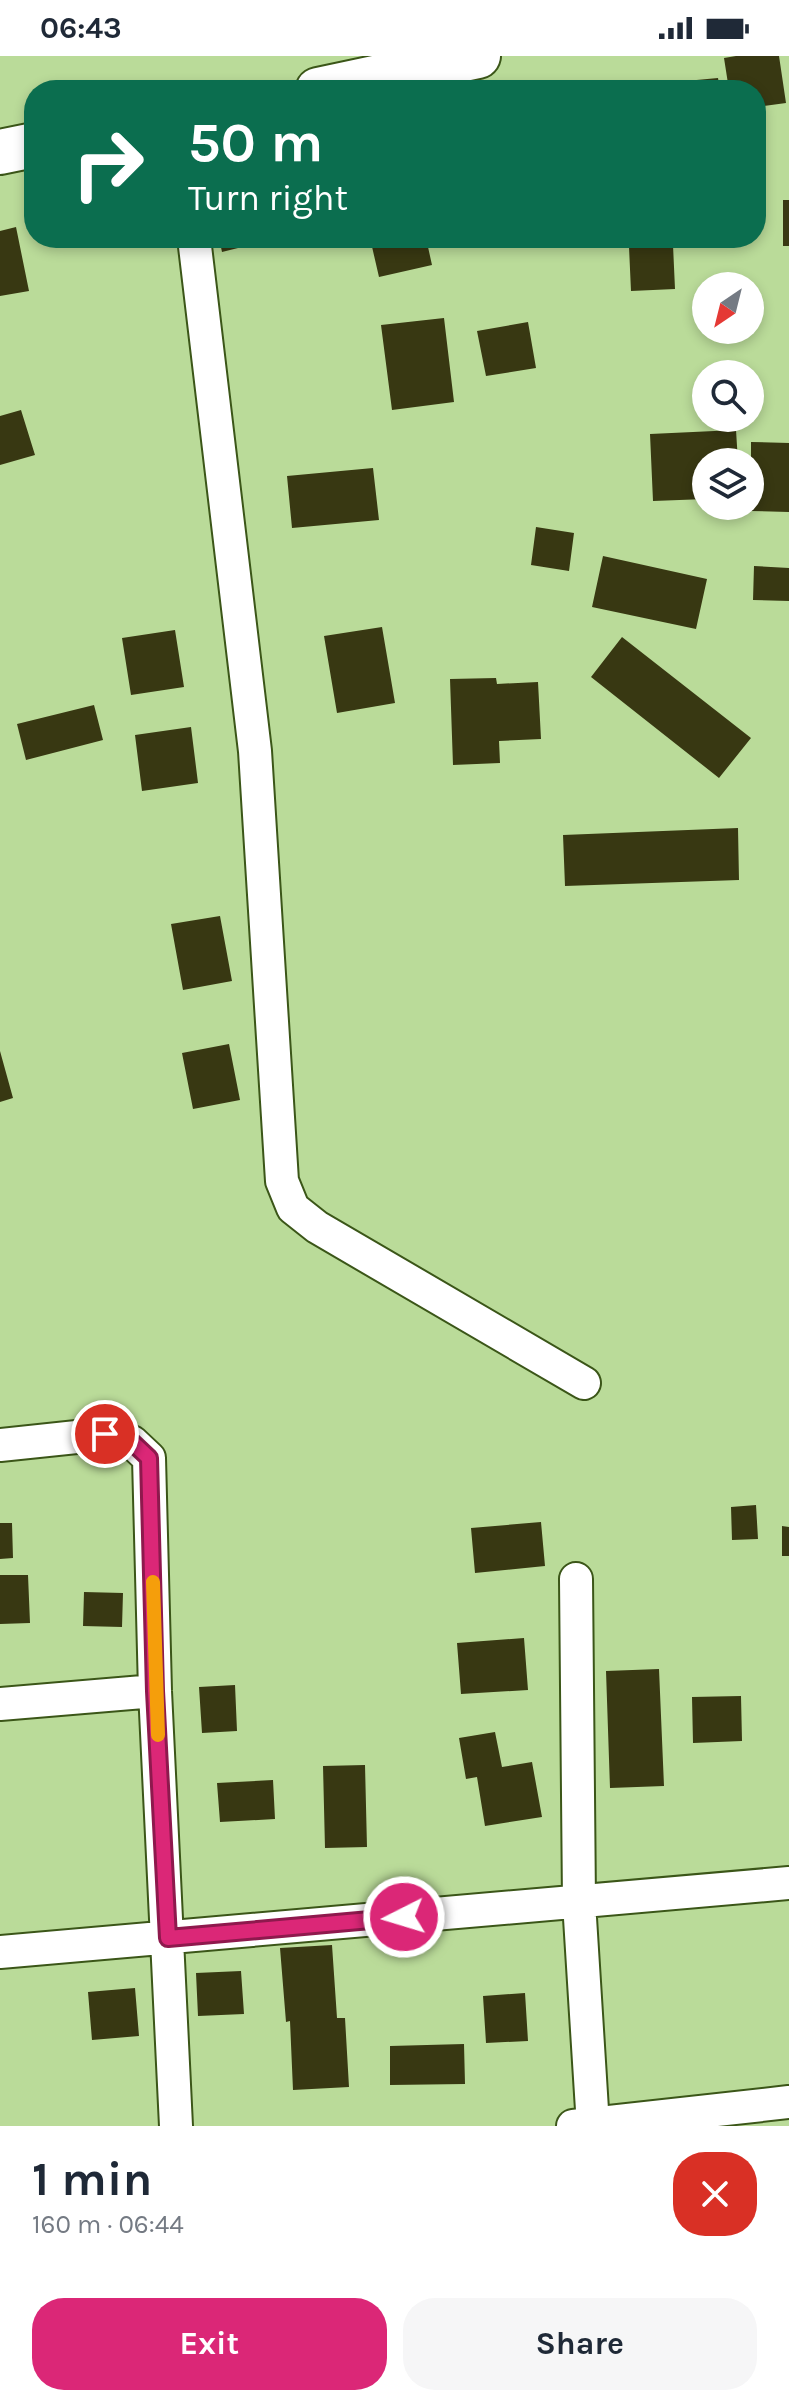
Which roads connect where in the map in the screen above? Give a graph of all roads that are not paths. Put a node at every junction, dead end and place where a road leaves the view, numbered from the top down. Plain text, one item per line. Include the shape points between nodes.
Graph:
1 (478, 56) edge
2 (365, 80) edge
3 (24, 147) edge
4 (0, 152) edge
5 (195, 248) edge
6 (584, 1383) dead end
7 (0, 1445) edge
8 (576, 1579) dead end
9 (155, 1691) junction
10 (0, 1704) edge
11 (789, 1883) edge
12 (579, 1902) junction
13 (168, 1938) junction
14 (0, 1952) edge
15 (789, 2102) edge
16 (585, 2125) edge
17 (176, 2126) edge

1 - 2 highway
3 - 4 highway
5 - 6 street via 255,751 282,1181 293,1208 317,1227
7 - 9 street via 105,1434 132,1442 149,1458
8 - 12 street
9 - 10 street
9 - 13 street
11 - 12 street
12 - 13 street
12 - 16 street
13 - 14 street
13 - 17 street
15 - 16 street

